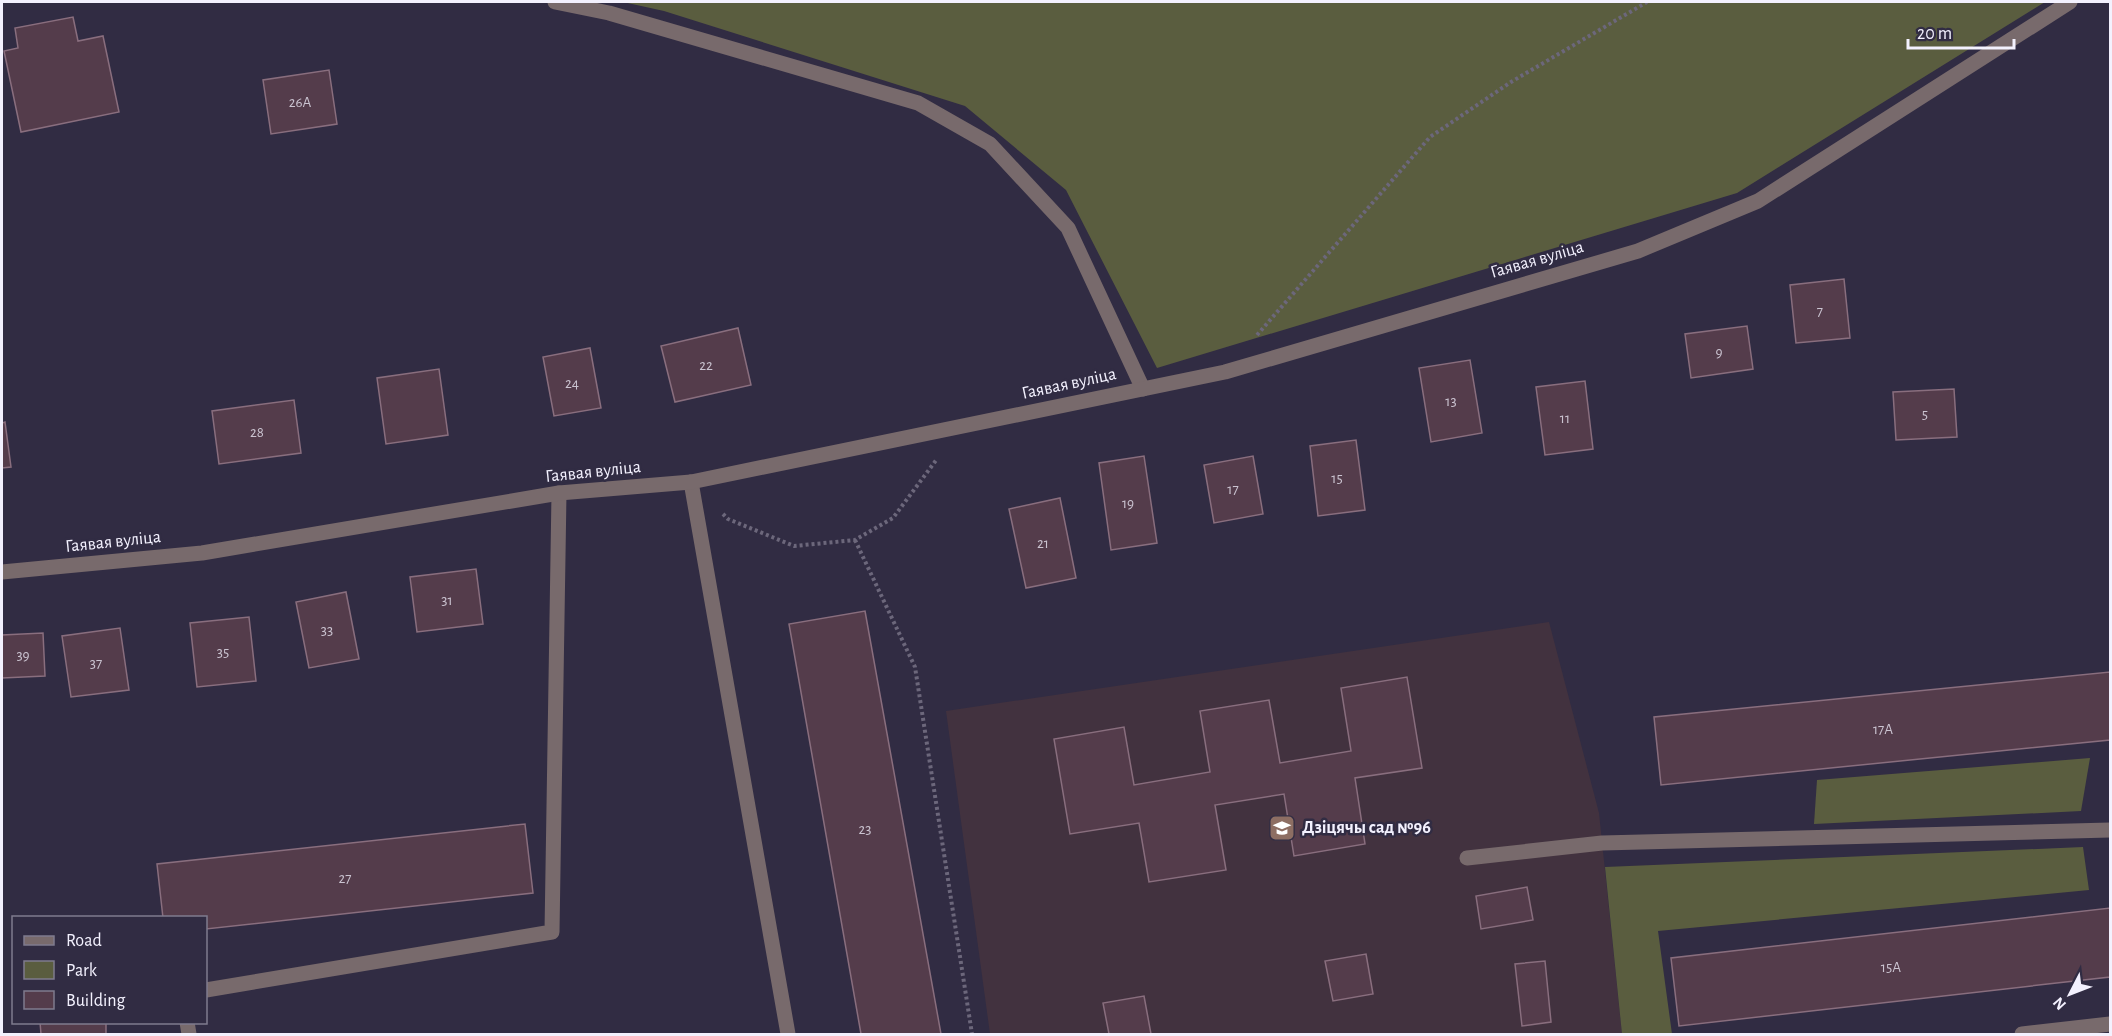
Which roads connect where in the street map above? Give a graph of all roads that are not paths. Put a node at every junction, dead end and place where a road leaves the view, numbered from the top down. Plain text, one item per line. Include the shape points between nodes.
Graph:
1 (555, 2) edge
2 (2070, 2) edge
3 (1143, 389) junction
4 (691, 482) junction
5 (559, 494) junction
6 (2, 572) edge
7 (2110, 830) edge
8 (1467, 858) dead end
9 (207, 990) edge
10 (2110, 1024) edge
11 (788, 1035) edge
12 (2022, 1035) edge

1 - 3 street via 609,13 918,103 990,144 1068,228
2 - 3 street, Гаявая вуліца via 1758,201 1638,251 1225,372
3 - 4 street, Гаявая вуліца
4 - 5 street, Гаявая вуліца
4 - 11 street
5 - 6 street, Гаявая вуліца via 202,553
5 - 9 street via 552,932
7 - 8 street via 1602,843
10 - 12 street

